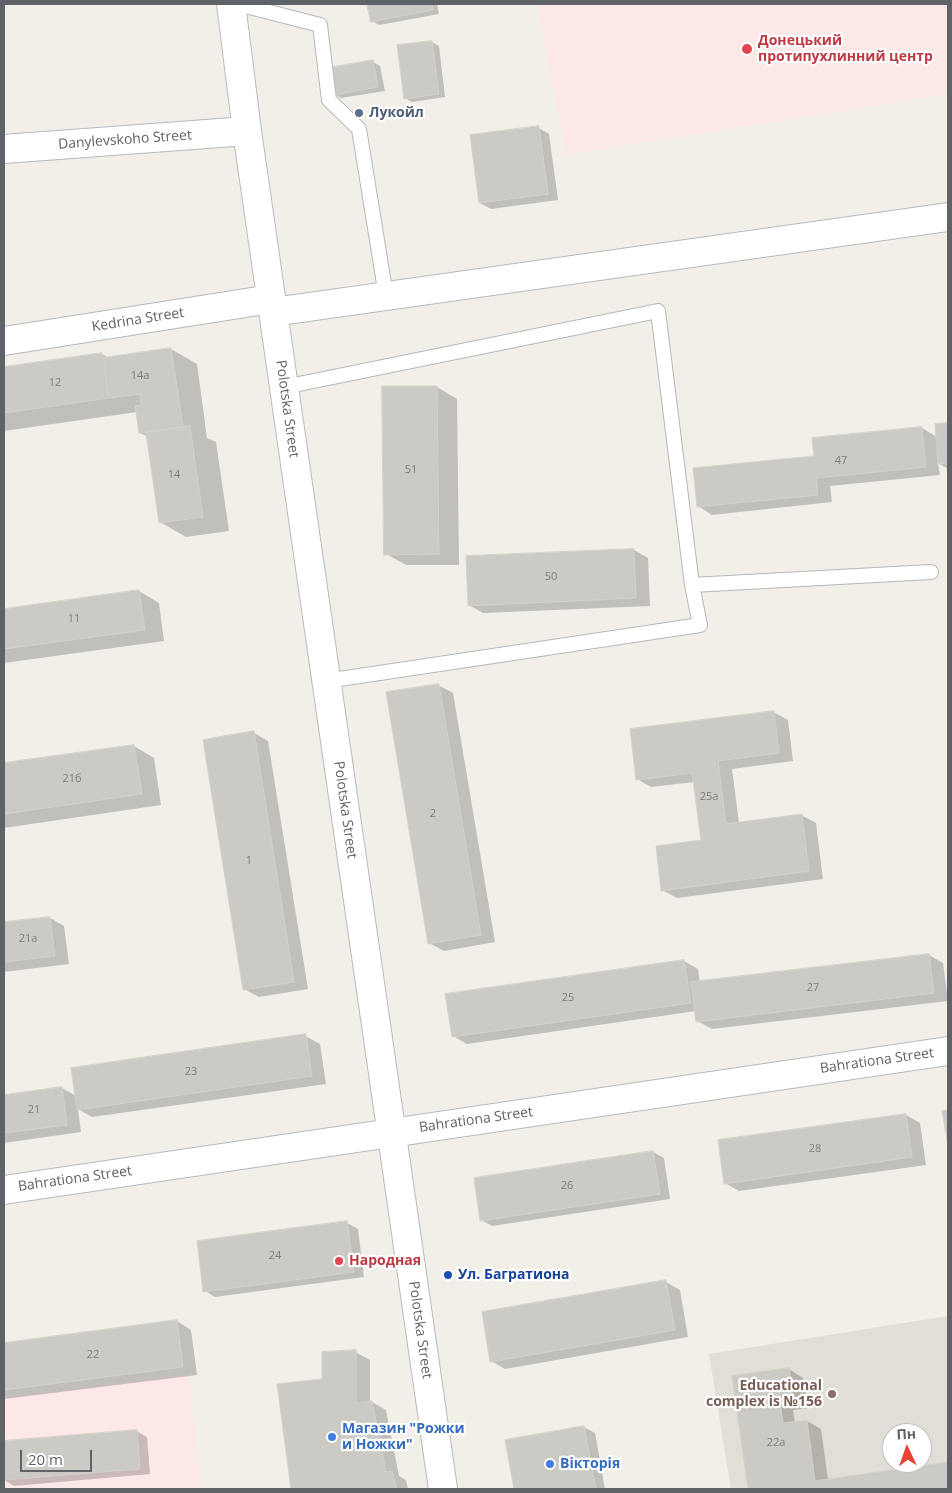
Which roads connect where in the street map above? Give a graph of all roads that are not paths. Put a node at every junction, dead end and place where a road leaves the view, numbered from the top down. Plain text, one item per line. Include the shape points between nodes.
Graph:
1 (230, 4) edge
2 (238, 4) edge
3 (247, 131) junction
4 (4, 150) edge
5 (948, 217) edge
6 (386, 296) junction
7 (272, 305) junction
8 (4, 341) edge
9 (284, 386) junction
10 (930, 572) dead end
11 (692, 585) junction
12 (326, 681) junction
13 (948, 1051) edge
14 (392, 1133) junction
15 (4, 1190) edge
16 (443, 1489) edge

1 - 3 street, Polotska Street
2 - 6 lane via 320,25 329,100 359,129
3 - 4 street, Danylevskoho Street
3 - 7 street, Polotska Street
5 - 6 street, Kedrina Street
6 - 7 street, Kedrina Street
7 - 8 street, Kedrina Street
7 - 9 street, Polotska Street
9 - 11 lane via 658,311
9 - 12 street, Polotska Street
10 - 11 lane
11 - 12 lane via 700,625
12 - 14 street, Polotska Street
13 - 14 street, Bahrationa Street
14 - 15 street, Bahrationa Street
14 - 16 street, Polotska Street

